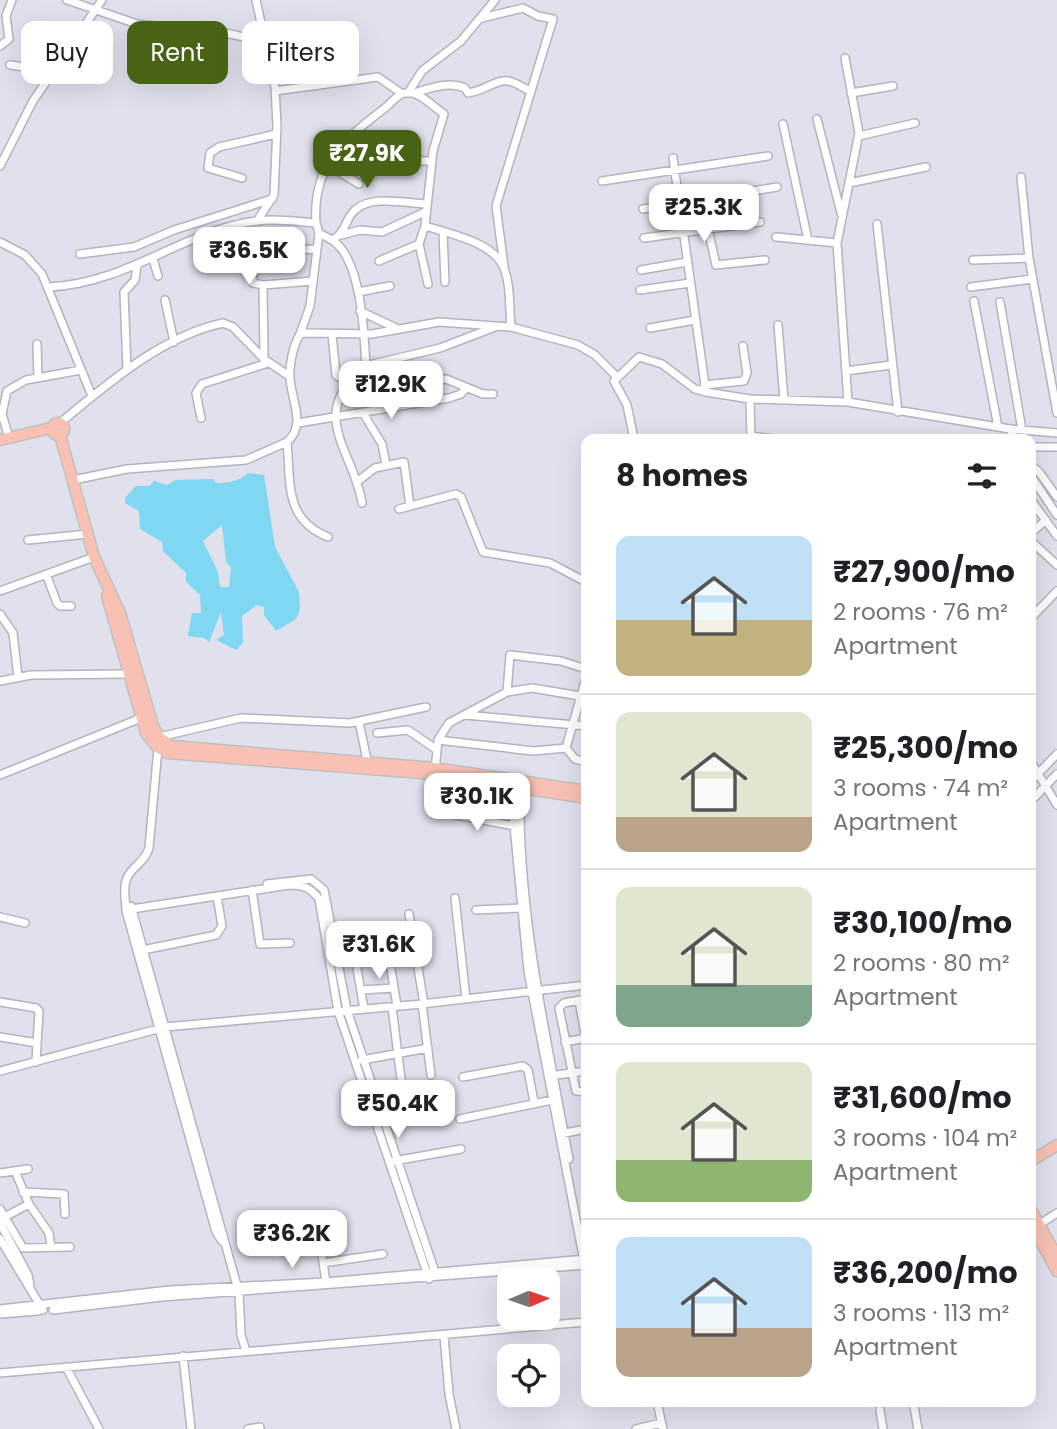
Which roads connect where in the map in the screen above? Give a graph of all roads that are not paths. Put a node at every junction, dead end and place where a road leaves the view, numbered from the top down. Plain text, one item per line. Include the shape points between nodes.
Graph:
1 (12, 0) edge
2 (67, 0) edge
3 (102, 0) edge
4 (256, 0) edge
5 (495, 0) edge
6 (95, 10) junction
7 (482, 18) junction
8 (88, 21) edge
9 (261, 21) edge
10 (242, 35) edge
11 (0, 46) edge
12 (845, 58) dead end
13 (10, 65) dead end
14 (21, 66) edge
15 (45, 84) edge
16 (274, 84) edge
17 (893, 86) dead end
18 (275, 91) junction
19 (531, 92) junction
20 (408, 93) junction
21 (852, 93) junction
22 (817, 120) dead end
23 (915, 123) dead end
24 (783, 124) dead end
25 (277, 130) junction
26 (859, 136) junction
27 (333, 155) junction
28 (768, 156) dead end
29 (673, 158) dead end
30 (432, 161) junction
31 (0, 166) edge
32 (329, 166) junction
33 (926, 167) dead end
34 (675, 171) junction
35 (1021, 177) dead end
36 (242, 178) dead end
37 (602, 181) dead end
38 (849, 183) junction
39 (359, 184) dead end
40 (777, 187) dead end
41 (272, 198) junction
42 (679, 204) junction
43 (425, 208) junction
44 (643, 209) dead end
45 (842, 217) junction
46 (257, 221) junction
47 (760, 222) dead end
48 (316, 223) junction
49 (877, 224) dead end
50 (425, 226) junction
51 (708, 229) junction
52 (443, 232) junction
53 (683, 232) junction
54 (319, 233) junction
55 (209, 234) junction
56 (341, 235) junction
57 (644, 237) dead end
58 (776, 237) dead end
59 (332, 240) junction
60 (808, 240) junction
61 (1, 243) edge
62 (837, 243) junction
63 (419, 244) junction
64 (316, 249) junction
65 (80, 254) dead end
66 (252, 254) junction
67 (1029, 258) junction
68 (153, 259) junction
69 (765, 260) dead end
70 (973, 260) dead end
71 (379, 261) dead end
72 (687, 262) junction
73 (137, 266) junction
74 (505, 270) junction
75 (641, 271) dead end
76 (158, 276) dead end
77 (1032, 279) junction
78 (313, 281) junction
79 (445, 282) dead end
80 (690, 283) junction
81 (428, 284) dead end
82 (264, 285) junction
83 (390, 286) dead end
84 (49, 287) junction
85 (971, 287) dead end
86 (640, 290) dead end
87 (358, 292) junction
88 (165, 300) dead end
89 (974, 301) dead end
90 (1000, 302) dead end
91 (360, 312) junction
92 (695, 320) junction
93 (778, 325) dead end
94 (499, 326) junction
95 (511, 327) junction
96 (650, 328) dead end
97 (399, 329) junction
98 (300, 334) junction
99 (332, 334) junction
100 (364, 334) junction
101 (174, 342) junction
102 (37, 344) dead end
103 (743, 346) dead end
104 (266, 361) junction
105 (370, 365) junction
106 (891, 365) junction
107 (81, 370) junction
108 (127, 370) junction
109 (846, 371) junction
110 (619, 373) junction
111 (289, 376) junction
112 (38, 378) junction
113 (422, 380) junction
114 (349, 383) junction
115 (466, 388) junction
116 (705, 389) junction
117 (493, 394) dead end
118 (92, 397) junction
119 (750, 398) junction
120 (423, 400) junction
121 (784, 400) junction
122 (848, 402) junction
123 (898, 412) junction
124 (363, 413) junction
125 (1057, 413) edge
126 (335, 416) junction
127 (201, 418) dead end
128 (298, 423) junction
129 (998, 427) junction
130 (57, 429) junction
131 (1010, 429) junction
132 (1022, 430) junction
133 (1057, 433) edge
134 (633, 434) edge
135 (751, 434) edge
136 (1012, 434) edge
137 (3, 440) edge
138 (287, 442) junction
139 (1036, 447) edge
140 (1057, 447) edge
141 (386, 465) junction
142 (1036, 469) edge
143 (73, 480) junction
144 (358, 481) junction
145 (1036, 484) edge
146 (1057, 497) edge
147 (362, 503) dead end
148 (410, 506) junction
149 (1036, 507) edge
150 (399, 509) dead end
151 (1057, 515) edge
152 (1046, 520) junction
153 (1036, 529) edge
154 (1056, 532) edge
155 (88, 534) junction
156 (328, 537) dead end
157 (28, 540) dead end
158 (1036, 546) edge
159 (94, 557) junction
160 (1057, 565) edge
161 (46, 574) junction
162 (581, 579) edge
163 (104, 583) junction
164 (0, 591) edge
165 (1057, 591) edge
166 (71, 606) dead end
167 (1036, 613) edge
168 (0, 614) edge
169 (581, 667) edge
170 (127, 674) junction
171 (18, 677) junction
172 (0, 681) edge
173 (507, 692) junction
174 (581, 697) edge
175 (581, 699) edge
176 (426, 708) dead end
177 (464, 715) junction
178 (141, 719) junction
179 (359, 722) junction
180 (570, 725) junction
181 (581, 726) edge
182 (377, 733) dead end
183 (438, 740) junction
184 (158, 742) junction
185 (566, 748) junction
186 (437, 750) junction
187 (1057, 754) edge
188 (367, 760) junction
189 (581, 761) edge
190 (435, 771) junction
191 (1036, 771) edge
192 (1038, 774) junction
193 (1057, 774) edge
194 (0, 775) edge
195 (517, 782) junction
196 (1045, 787) junction
197 (581, 790) edge
198 (1036, 796) edge
199 (581, 797) edge
200 (1057, 805) edge
201 (446, 813) dead end
202 (514, 826) junction
203 (252, 890) junction
204 (125, 894) junction
205 (217, 896) junction
206 (201, 898) junction
207 (454, 898) dead end
208 (522, 908) junction
209 (132, 909) junction
210 (476, 910) dead end
211 (410, 914) dead end
212 (0, 917) edge
213 (25, 922) dead end
214 (289, 943) dead end
215 (143, 950) junction
216 (388, 951) dead end
217 (356, 963) dead end
218 (581, 986) edge
219 (394, 988) junction
220 (361, 990) junction
221 (535, 992) junction
222 (466, 999) junction
223 (581, 1000) edge
224 (0, 1002) edge
225 (423, 1004) junction
226 (395, 1007) junction
227 (364, 1009) junction
228 (348, 1010) junction
229 (338, 1011) junction
230 (161, 1028) junction
231 (0, 1037) edge
232 (581, 1039) edge
233 (565, 1042) junction
234 (37, 1043) junction
235 (428, 1048) junction
236 (398, 1053) junction
237 (362, 1060) junction
238 (36, 1062) junction
239 (0, 1071) edge
240 (571, 1071) junction
241 (581, 1071) edge
242 (431, 1075) dead end
243 (551, 1075) junction
244 (463, 1077) dead end
245 (401, 1079) dead end
246 (581, 1092) edge
247 (555, 1099) junction
248 (534, 1102) junction
249 (460, 1119) dead end
250 (581, 1130) edge
251 (562, 1133) junction
252 (1057, 1143) edge
253 (461, 1150) dead end
254 (1036, 1153) edge
255 (1036, 1158) edge
256 (394, 1161) junction
257 (28, 1169) dead end
258 (15, 1171) junction
259 (0, 1173) edge
260 (23, 1192) junction
261 (29, 1204) junction
262 (1057, 1213) edge
263 (65, 1214) dead end
264 (316, 1215) dead end
265 (1, 1217) edge
266 (581, 1224) edge
267 (1036, 1225) edge
268 (1036, 1231) edge
269 (1036, 1232) edge
270 (0, 1239) edge
271 (581, 1240) edge
272 (51, 1247) junction
273 (70, 1247) dead end
274 (383, 1254) dead end
275 (1057, 1256) edge
276 (323, 1262) junction
277 (581, 1262) edge
278 (1057, 1271) edge
279 (432, 1275) junction
280 (326, 1282) junction
281 (30, 1286) junction
282 (238, 1290) junction
283 (42, 1308) junction
284 (0, 1312) edge
285 (581, 1322) edge
286 (444, 1336) junction
287 (246, 1351) junction
288 (183, 1356) junction
289 (66, 1367) junction
290 (0, 1373) edge
291 (658, 1407) edge
292 (915, 1407) dead end
293 (880, 1410) dead end
294 (662, 1426) edge
295 (260, 1427) edge
296 (99, 1429) edge
297 (191, 1429) edge
298 (248, 1429) edge
299 (456, 1429) edge
300 (636, 1429) edge
301 (883, 1429) edge
302 (918, 1429) edge

1 - 11 street via 6,16 9,39
2 - 6 street
3 - 6 street
4 - 9 street
5 - 7 street
6 - 8 street
6 - 10 street via 137,24
7 - 19 street via 523,8 553,19
7 - 20 street via 422,71
12 - 21 street
13 - 14 street
15 - 31 street
16 - 18 street
17 - 21 street
18 - 20 street via 383,79
18 - 25 street
19 - 20 street via 514,80 504,80 468,93 458,85
19 - 74 street via 496,206
20 - 27 street via 355,130
20 - 30 street via 444,114
21 - 26 street
22 - 45 street
23 - 26 street
24 - 60 street
25 - 36 street via 210,153 208,168
25 - 41 street
26 - 38 street
27 - 30 street
27 - 32 street
28 - 34 street
29 - 34 street
30 - 43 street
32 - 39 street
32 - 48 street via 314,198
33 - 38 street
34 - 37 street
34 - 42 street
35 - 67 street
38 - 45 street
40 - 42 street
41 - 46 street
41 - 65 street via 134,247
42 - 44 street
42 - 53 street
43 - 50 street
43 - 56 street via 382,232 360,230
43 - 56 street via 390,202 362,206
45 - 62 street
46 - 48 street
46 - 55 street
47 - 51 street
48 - 54 street
49 - 106 street
50 - 52 street
50 - 63 street
51 - 53 street
51 - 69 street via 716,265
52 - 74 street via 496,256
52 - 79 street
53 - 57 street
53 - 72 street
54 - 59 street
54 - 64 street
55 - 66 street via 219,254
55 - 68 street
56 - 59 street
58 - 60 street
59 - 87 street via 346,253
60 - 62 street
61 - 84 street via 34,263
62 - 109 street
63 - 71 street
63 - 81 street
64 - 66 street
64 - 78 street
66 - 82 street via 253,283
67 - 70 street
67 - 77 street
68 - 73 street
68 - 76 street
72 - 75 street
72 - 80 street
73 - 84 street via 91,282
73 - 108 street via 135,280 124,292
74 - 95 street
77 - 85 street
77 - 125 street
78 - 82 street
78 - 98 street
80 - 86 street
80 - 92 street
82 - 104 street
83 - 87 street
84 - 107 street
87 - 91 street
88 - 101 street
89 - 129 street
90 - 132 street
91 - 97 street
91 - 100 street
92 - 96 street
92 - 116 street
93 - 121 street
94 - 95 street
94 - 97 street via 439,322
94 - 105 street via 440,348
95 - 110 street via 578,345
97 - 100 street
98 - 99 street
98 - 111 street
99 - 100 street
99 - 114 street via 336,375
100 - 105 street
101 - 104 street via 223,323 238,331
101 - 108 street
102 - 112 street
103 - 116 street via 744,381
104 - 111 street
104 - 127 street via 202,384 195,393
105 - 113 street via 378,385
105 - 114 street
106 - 109 street
106 - 123 street
107 - 112 street
107 - 118 street
108 - 118 street
109 - 122 street
110 - 116 street via 639,357 662,364 695,389
110 - 134 street via 615,384
111 - 128 street
112 - 137 street via 14,384 7,391
113 - 115 street via 446,379
113 - 120 street
114 - 126 street
115 - 117 street
115 - 120 street via 449,398
116 - 119 street
118 - 130 street
119 - 121 street
119 - 135 street
120 - 124 street
121 - 122 street
122 - 123 street
123 - 129 street
124 - 126 street
124 - 141 street via 382,444
126 - 128 street
126 - 144 street via 344,456
128 - 138 street
129 - 131 street
130 - 137 main road
130 - 143 main road
131 - 132 street
131 - 136 street
132 - 133 street
138 - 143 street via 246,460 127,469
138 - 156 street via 297,515 309,529
139 - 140 street
141 - 144 street
141 - 148 street via 404,462
142 - 146 street
143 - 155 main road
144 - 147 street
145 - 151 street
148 - 150 street
148 - 162 street via 456,494 483,552 550,563
149 - 152 street
152 - 153 street
152 - 154 street
155 - 157 street
155 - 159 main road
158 - 160 street
159 - 161 street
159 - 163 main road
161 - 164 street
161 - 166 street via 57,603
163 - 170 main road
163 - 184 main road via 120,613
165 - 167 street
168 - 171 street via 13,633
169 - 173 street via 510,654
170 - 171 street
170 - 178 main road
171 - 172 street
173 - 174 street via 532,688
173 - 177 street
175 - 180 street
176 - 179 street
177 - 180 street
177 - 183 street via 449,723
178 - 184 main road via 146,733
178 - 194 street
179 - 184 street via 241,718
179 - 188 street
180 - 181 street
180 - 185 street
182 - 186 street via 408,730
183 - 185 street via 533,751
183 - 186 street
184 - 188 main road via 182,748
184 - 190 main road via 181,756
184 - 204 street via 149,848 142,864 129,874
185 - 189 street
186 - 190 street
187 - 192 street
188 - 190 main road
190 - 195 main road
191 - 192 street
192 - 196 street
193 - 196 street
195 - 197 main road
195 - 199 main road
195 - 202 street
195 - 221 street
196 - 198 street
196 - 200 street
201 - 202 street
202 - 208 street
203 - 205 street
203 - 214 street via 260,944
203 - 229 street via 299,885 309,887 319,899
204 - 209 street
204 - 230 street
205 - 206 street
205 - 215 street via 222,926 216,935
206 - 209 street
206 - 228 street via 285,880 319,883 328,903
207 - 222 street
208 - 210 street
208 - 221 street
209 - 215 street
211 - 225 street
212 - 213 street
215 - 230 street
216 - 219 street
217 - 220 street
218 - 221 street
219 - 220 street
219 - 226 street
220 - 227 street
221 - 222 street
221 - 243 street
222 - 225 street
223 - 233 street via 559,1008
224 - 234 street via 36,1008
225 - 226 street
225 - 235 street
226 - 227 street
226 - 236 street
227 - 228 street
228 - 229 street
228 - 237 street
229 - 230 street
229 - 256 street
230 - 238 street
230 - 282 street
231 - 234 street
232 - 233 street
233 - 240 street
234 - 238 street
235 - 236 street
235 - 242 street
236 - 237 street
236 - 245 street
237 - 256 street
238 - 239 street
240 - 241 street
240 - 243 street
240 - 246 street via 576,1091
243 - 247 street
244 - 248 street via 523,1066 528,1070
247 - 248 street
247 - 251 street
248 - 249 street
250 - 251 street
251 - 266 street
251 - 271 street
252 - 254 main road
252 - 255 main road
253 - 256 street
256 - 279 street
257 - 258 street
258 - 259 street
258 - 260 street
260 - 261 street
260 - 263 street via 64,1194
261 - 265 street
261 - 272 street via 49,1233
262 - 267 street
264 - 276 street
265 - 272 street via 23,1248
265 - 281 street
268 - 275 main road
269 - 278 main road
270 - 281 street
272 - 273 street
274 - 276 street
276 - 280 street
277 - 279 street
279 - 280 street
279 - 282 street
280 - 282 street
281 - 283 street
282 - 283 street via 170,1290
282 - 287 street
283 - 284 street
285 - 286 street
286 - 287 street
286 - 299 street
287 - 288 street
288 - 289 street
288 - 297 street
289 - 290 street
289 - 296 street
291 - 294 street
292 - 302 street
293 - 301 street
294 - 300 street
295 - 298 street

